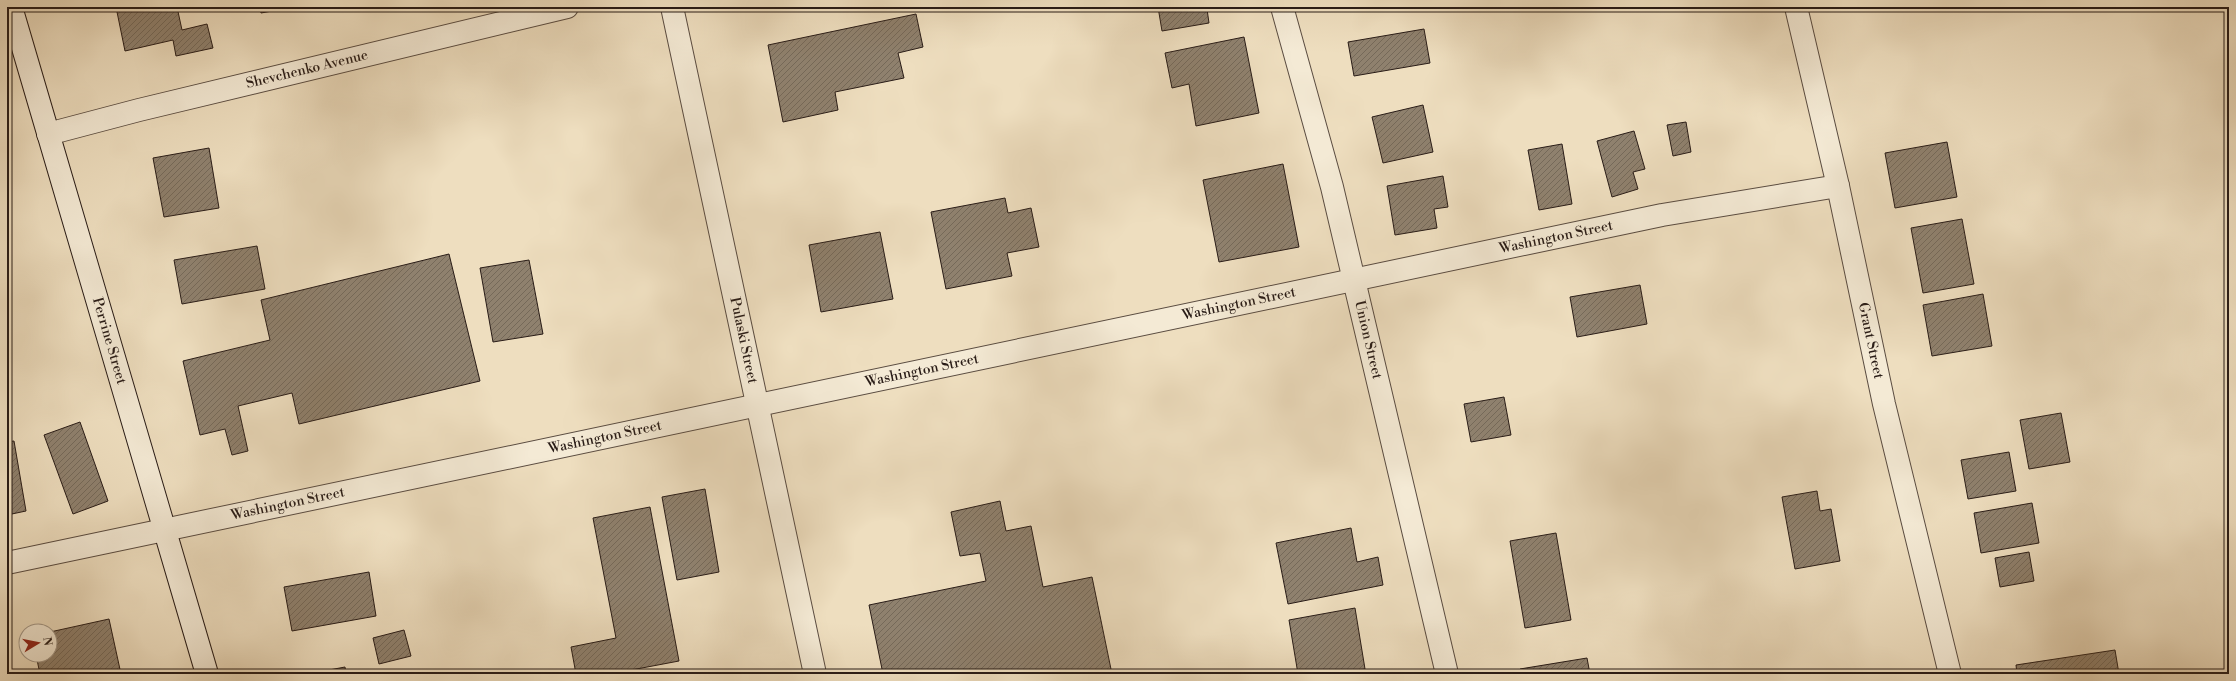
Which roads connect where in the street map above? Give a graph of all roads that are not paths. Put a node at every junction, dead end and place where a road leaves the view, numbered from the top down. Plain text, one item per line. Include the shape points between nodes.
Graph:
1 (11, 7) edge
2 (567, 7) edge
3 (672, 7) edge
4 (1282, 7) edge
5 (1796, 7) edge
6 (48, 134) junction
7 (1838, 186) junction
8 (1353, 282) junction
9 (759, 405) junction
10 (166, 529) junction
11 (7, 563) edge
12 (207, 674) edge
13 (815, 674) edge
14 (1447, 674) edge
15 (1950, 674) edge

1 - 6 street, Perrine Street
2 - 6 street, Shevchenko Avenue
3 - 9 street, Pulaski Street
4 - 8 street, Union Street via 1332,187
5 - 7 street, Grant Street
6 - 10 street, Perrine Street
7 - 8 street, Washington Street via 1662,215
7 - 15 street, Grant Street via 1884,404
8 - 9 street, Washington Street
8 - 14 street, Union Street
9 - 10 street, Washington Street
9 - 13 street, Pulaski Street
10 - 11 street, Washington Street
10 - 12 street, Perrine Street

